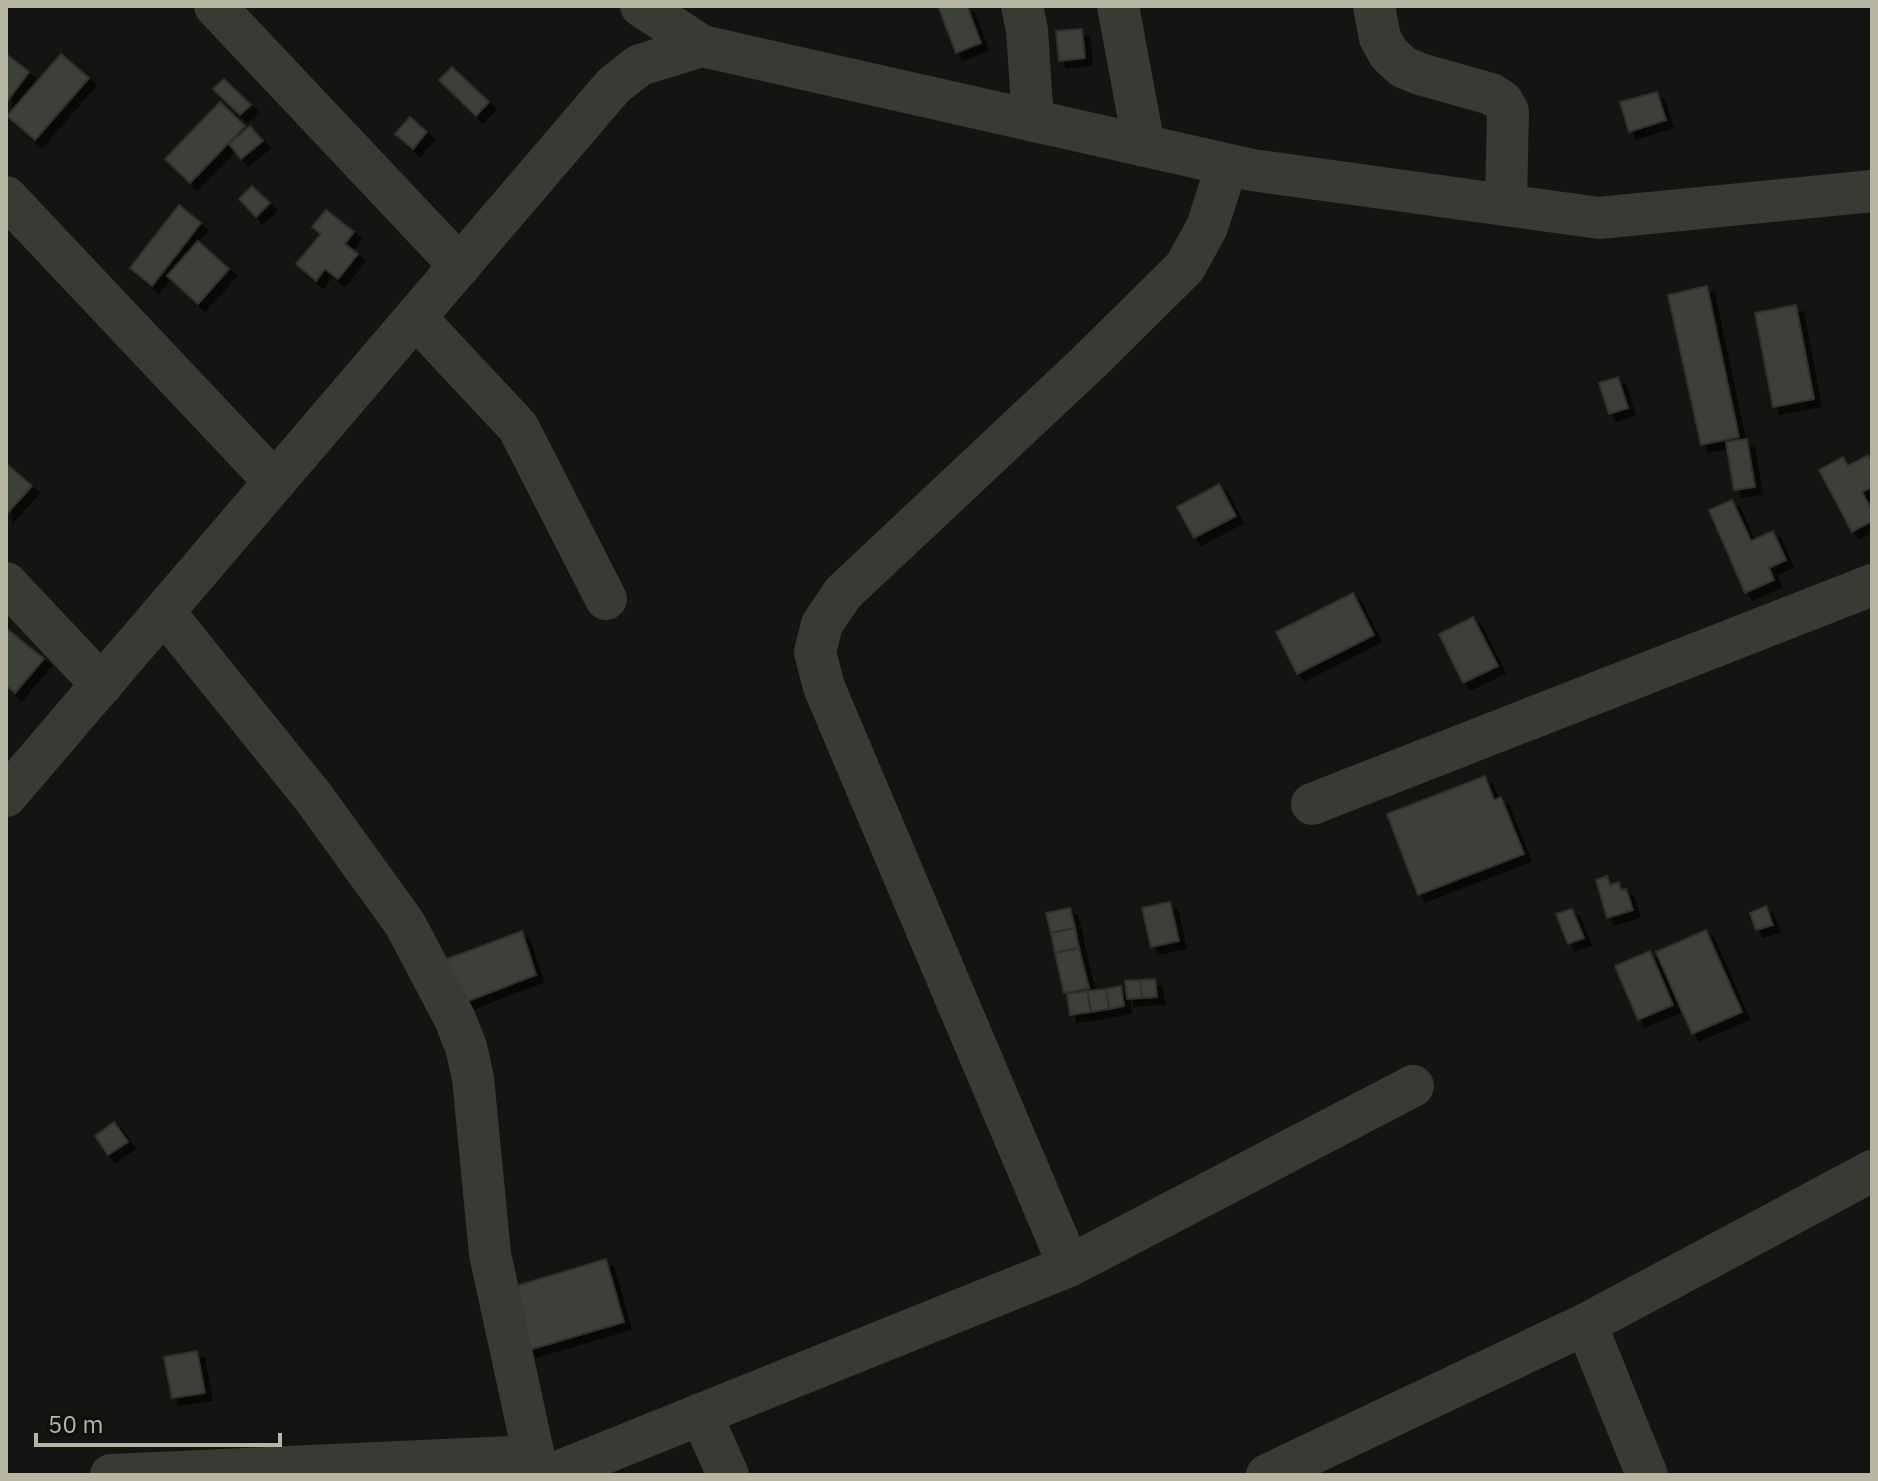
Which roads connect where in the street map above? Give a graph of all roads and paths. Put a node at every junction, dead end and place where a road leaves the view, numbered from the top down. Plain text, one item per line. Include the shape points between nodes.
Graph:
1 (215, 6) edge
2 (641, 6) edge
3 (1022, 6) edge
4 (1118, 6) edge
5 (1374, 6) edge
6 (702, 46) junction
7 (1033, 121) junction
8 (1144, 146) junction
9 (1227, 165) junction
10 (1872, 191) edge
11 (6, 197) edge
12 (1506, 205) junction
13 (460, 266) junction
14 (416, 318) junction
15 (275, 482) junction
16 (6, 583) edge
17 (1872, 585) edge
18 (606, 599) dead end
19 (164, 612) junction
20 (102, 685) junction
21 (6, 796) edge
22 (1312, 804) dead end
23 (1413, 1086) dead end
24 (1872, 1171) edge
25 (1069, 1266) junction
26 (1586, 1324) junction
27 (701, 1414) junction
28 (540, 1469) edge
29 (111, 1475) edge
30 (728, 1475) edge
31 (1267, 1475) edge
32 (1647, 1475) edge

1 - 13 street
2 - 6 street
3 - 7 street
4 - 8 street
5 - 12 street via 1380,38 1403,67 1502,101 1508,111
6 - 7 street
6 - 13 street via 640,65 614,85
7 - 8 street
8 - 9 street
9 - 12 street
9 - 25 street via 1207,227 1185,267 843,593 822,624 815,652 824,687
10 - 12 street via 1599,218
11 - 15 street
13 - 14 street
14 - 15 street
14 - 18 street via 518,427
15 - 19 street
16 - 20 street
17 - 22 street
19 - 20 street
19 - 28 street via 314,798 396,911 455,1019 473,1078 490,1254
20 - 21 street
23 - 25 street
24 - 26 street
25 - 27 street
26 - 31 street
26 - 32 street
27 - 28 street
27 - 30 street
28 - 29 street

